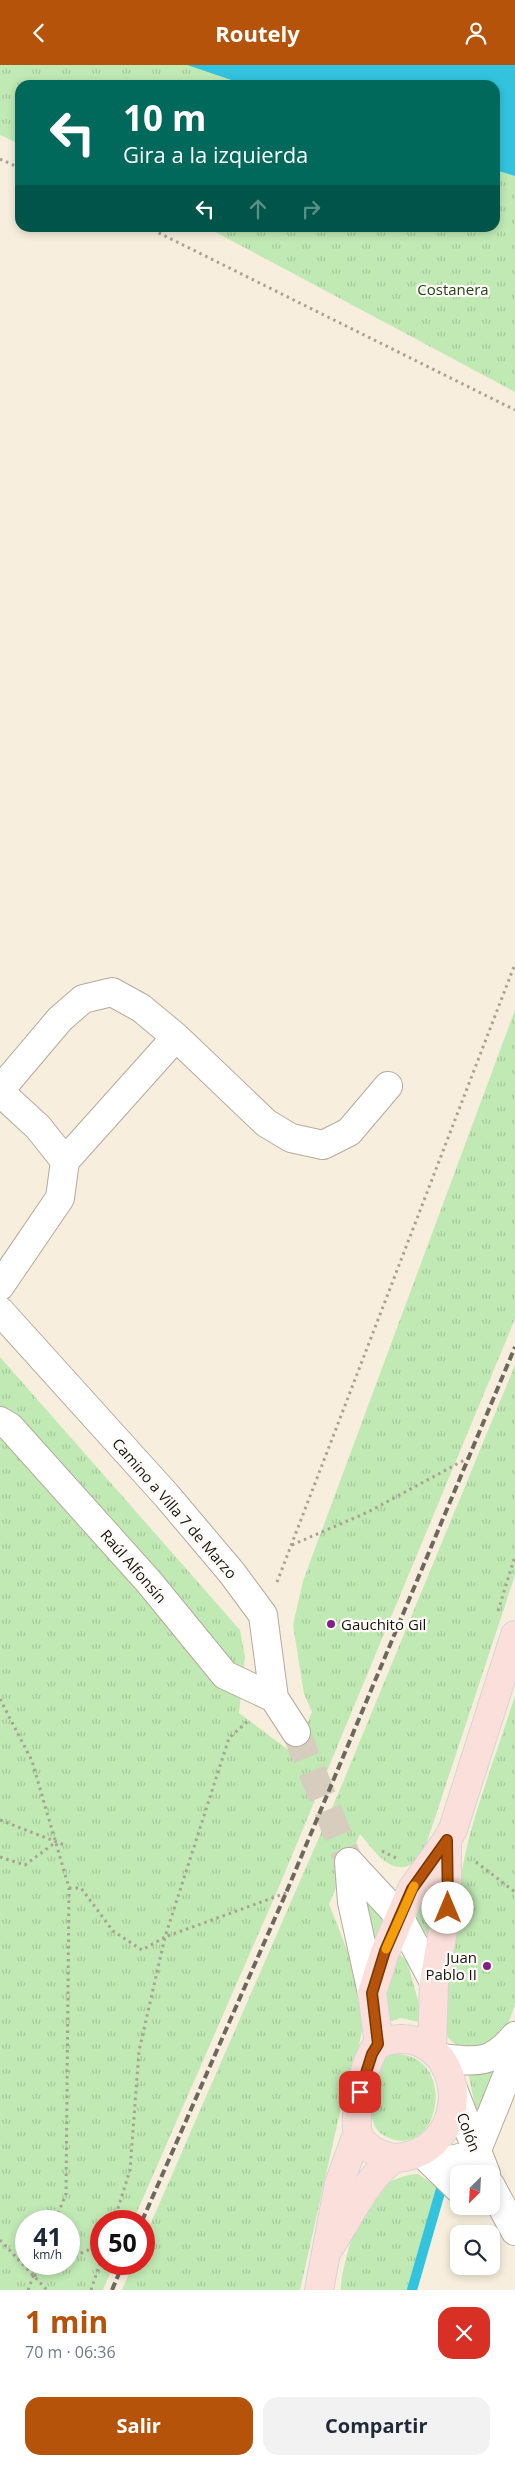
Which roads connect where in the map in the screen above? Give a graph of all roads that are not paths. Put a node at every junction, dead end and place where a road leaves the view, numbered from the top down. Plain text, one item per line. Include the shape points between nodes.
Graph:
1 (176, 1037) junction
2 (388, 1086) dead end
3 (0, 1091) edge
4 (65, 1161) junction
5 (0, 1286) edge
6 (0, 1311) edge
7 (0, 1421) edge
8 (515, 1635) edge
9 (274, 1698) junction
10 (296, 1732) tunnel mouth
11 (447, 1840) junction
12 (399, 1916) junction
13 (434, 1982) junction
14 (372, 1993) junction
15 (515, 2036) edge
16 (378, 2044) junction
17 (436, 2053) junction
18 (515, 2056) edge
19 (453, 2089) junction
20 (358, 2132) junction
21 (394, 2158) junction
22 (427, 2158) junction
23 (481, 2162) edge
24 (450, 2180) edge
25 (500, 2203) edge
26 (491, 2215) edge
27 (515, 2232) edge
28 (329, 2247) junction
29 (319, 2290) edge

1 - 2 street via 266,1123 291,1138 323,1145 349,1132
1 - 3 street via 141,1008 112,992 83,999 60,1019
1 - 4 street
3 - 4 street via 38,1127
4 - 5 street via 60,1198
6 - 9 street, Camino a Villa 7 de Marzo via 167,1496 263,1615
7 - 9 street, Raúl Alfonsín via 10,1427 149,1582 224,1675
8 - 11 main road
9 - 10 street, Camino a Villa 7 de Marzo
11 - 12 main road via 412,1889
11 - 13 main road via 448,1908
12 - 13 street
12 - 14 main road
12 - 14 street via 349,1862 352,1902
13 - 17 main road
14 - 16 main road
15 - 17 street via 501,2053 490,2057 470,2061
16 - 17 main road via 399,2038 416,2041
16 - 20 main road via 360,2092 356,2117
17 - 19 main road via 450,2073
18 - 23 street
19 - 22 main road via 448,2120
19 - 23 street, Colón
20 - 21 main road via 381,2156
20 - 28 main road via 340,2184
21 - 22 main road
21 - 28 main road via 378,2173
22 - 23 street via 468,2156
22 - 24 street
25 - 27 street
26 - 27 street
28 - 29 main road

